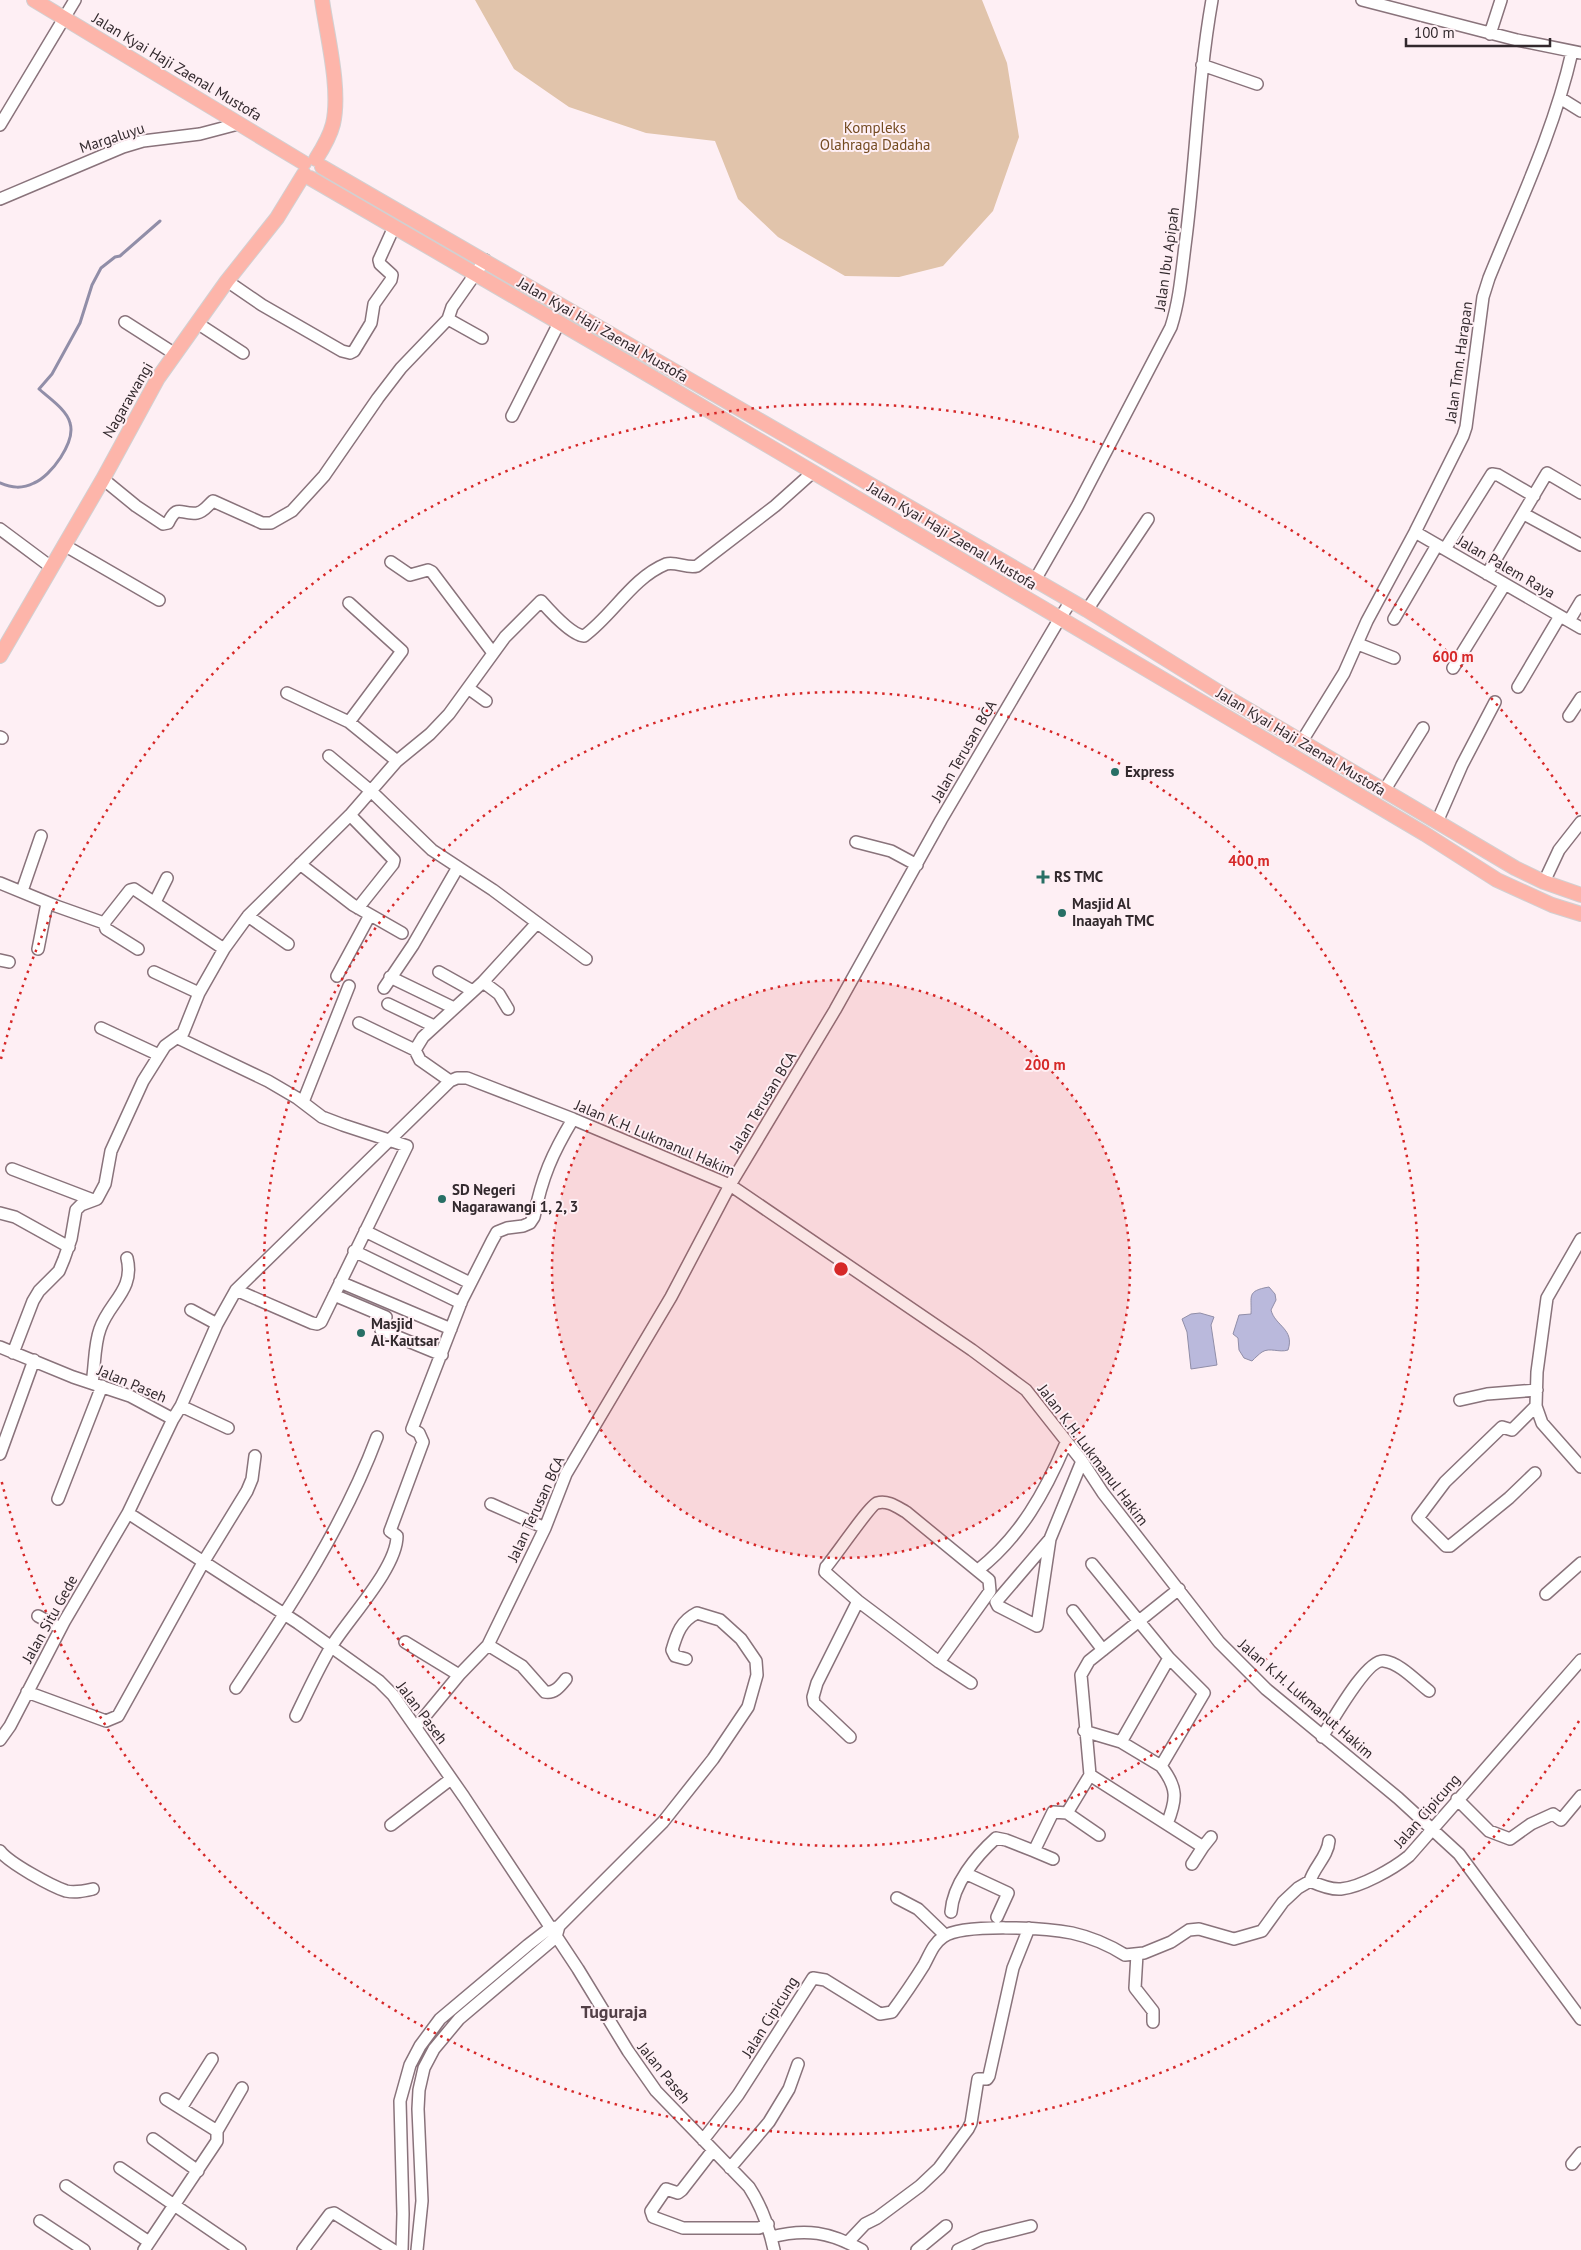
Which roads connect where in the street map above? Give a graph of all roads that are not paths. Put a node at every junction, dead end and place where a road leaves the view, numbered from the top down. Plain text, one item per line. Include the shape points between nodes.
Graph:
1 (34, 0) edge
2 (75, 0) edge
3 (322, 0) edge
4 (1212, 0) edge
5 (1362, 0) edge
6 (1500, 0) edge
7 (64, 18) junction
8 (1490, 34) junction
9 (1576, 53) edge
10 (1202, 65) junction
11 (1257, 84) dead end
12 (1560, 98) junction
13 (1581, 111) edge
14 (238, 124) junction
15 (0, 125) edge
16 (311, 168) junction
17 (0, 199) edge
18 (394, 227) junction
19 (486, 260) junction
20 (475, 274) junction
21 (227, 281) junction
22 (448, 319) junction
23 (125, 322) dead end
24 (559, 322) junction
25 (197, 323) junction
26 (482, 338) dead end
27 (634, 346) junction
28 (175, 354) junction
29 (243, 354) dead end
30 (625, 361) junction
31 (512, 416) dead end
32 (784, 434) junction
33 (773, 449) junction
34 (813, 472) junction
35 (103, 479) junction
36 (1581, 493) edge
37 (1534, 496) junction
38 (1524, 514) junction
39 (1148, 518) dead end
40 (0, 529) edge
41 (944, 529) junction
42 (1416, 532) junction
43 (934, 543) junction
44 (64, 545) junction
45 (1581, 545) edge
46 (1441, 547) junction
47 (391, 562) dead end
48 (51, 567) junction
49 (1487, 574) junction
50 (1036, 580) junction
51 (1505, 584) junction
52 (159, 600) dead end
53 (1071, 601) junction
54 (1581, 601) edge
55 (349, 604) dead end
56 (1087, 610) junction
57 (1060, 618) junction
58 (1394, 619) dead end
59 (1565, 619) junction
60 (1581, 628) edge
61 (1358, 644) junction
62 (493, 653) junction
63 (0, 656) edge
64 (1394, 658) dead end
65 (1453, 668) dead end
66 (1518, 687) dead end
67 (468, 688) junction
68 (287, 693) dead end
69 (1581, 698) edge
70 (1230, 699) junction
71 (486, 701) dead end
72 (1495, 702) dead end
73 (1220, 713) junction
74 (1569, 716) dead end
75 (349, 722) junction
76 (1423, 728) dead end
77 (430, 734) junction
78 (1302, 742) junction
79 (438, 743) dead end
80 (1317, 750) junction
81 (329, 756) dead end
82 (397, 761) junction
83 (1308, 765) junction
84 (1384, 791) junction
85 (372, 792) junction
86 (350, 815) junction
87 (1436, 822) junction
88 (1581, 822) edge
89 (42, 836) dead end
90 (856, 842) dead end
91 (1492, 855) junction
92 (300, 864) junction
93 (917, 864) junction
94 (458, 867) junction
95 (1480, 869) junction
96 (167, 878) dead end
97 (1544, 882) junction
98 (0, 883) edge
99 (22, 891) junction
100 (1581, 895) edge
101 (155, 902) junction
102 (47, 903) junction
103 (358, 908) junction
104 (1581, 914) edge
105 (248, 916) junction
106 (370, 916) junction
107 (537, 922) junction
108 (104, 923) junction
109 (402, 934) dead end
110 (288, 944) dead end
111 (38, 949) dead end
112 (138, 949) dead end
113 (224, 949) junction
114 (586, 960) dead end
115 (154, 972) dead end
116 (439, 972) dead end
117 (337, 976) dead end
118 (390, 977) junction
119 (483, 982) junction
120 (349, 986) dead end
121 (384, 988) dead end
122 (474, 991) junction
123 (199, 993) junction
124 (388, 1004) dead end
125 (454, 1008) junction
126 (508, 1009) dead end
127 (360, 1023) dead end
128 (434, 1026) junction
129 (101, 1028) dead end
130 (178, 1038) junction
131 (415, 1050) junction
132 (159, 1055) junction
133 (450, 1082) junction
134 (303, 1102) junction
135 (573, 1119) junction
136 (390, 1140) junction
137 (12, 1168) dead end
138 (730, 1185) junction
139 (93, 1200) junction
140 (0, 1213) edge
141 (364, 1231) junction
142 (1581, 1239) edge
143 (69, 1247) junction
144 (354, 1251) junction
145 (127, 1258) dead end
146 (340, 1282) junction
147 (470, 1283) junction
148 (236, 1290) junction
149 (334, 1295) junction
150 (461, 1303) junction
151 (191, 1310) dead end
152 (217, 1324) junction
153 (451, 1329) junction
154 (0, 1347) edge
155 (12, 1353) junction
156 (442, 1355) junction
157 (34, 1360) junction
158 (97, 1385) junction
159 (1536, 1390) junction
160 (1460, 1400) dead end
161 (181, 1406) junction
162 (1536, 1406) junction
163 (173, 1419) junction
164 (228, 1428) dead end
165 (377, 1438) dead end
166 (1066, 1443) junction
167 (0, 1454) edge
168 (255, 1456) dead end
169 (1082, 1461) junction
170 (1581, 1467) edge
171 (1535, 1473) dead end
172 (58, 1499) dead end
173 (491, 1504) dead end
174 (128, 1513) junction
175 (546, 1528) junction
176 (1050, 1539) junction
177 (1152, 1557) joint
178 (204, 1562) junction
179 (1581, 1563) edge
180 (1092, 1564) dead end
181 (1028, 1565) junction
182 (978, 1570) junction
183 (1046, 1575) junction
184 (1179, 1589) junction
185 (1546, 1594) dead end
186 (858, 1601) junction
187 (1073, 1611) dead end
188 (285, 1614) junction
189 (38, 1616) dead end
190 (1140, 1620) junction
191 (60, 1628) junction
192 (405, 1642) dead end
193 (488, 1645) junction
194 (331, 1648) junction
195 (1103, 1650) junction
196 (1169, 1658) junction
197 (686, 1659) dead end
198 (1581, 1660) edge
199 (939, 1662) junction
200 (458, 1675) junction
201 (566, 1679) dead end
202 (971, 1683) dead end
203 (236, 1688) dead end
204 (1429, 1691) dead end
205 (27, 1692) junction
206 (296, 1716) dead end
207 (416, 1726) junction
208 (1084, 1730) junction
209 (850, 1737) dead end
210 (1322, 1737) junction
211 (0, 1740) edge
212 (1121, 1742) junction
213 (1161, 1766) junction
214 (1090, 1775) junction
215 (452, 1779) junction
216 (1581, 1796) edge
217 (1457, 1800) junction
218 (1067, 1813) junction
219 (391, 1824) dead end
220 (1167, 1824) junction
221 (1432, 1830) junction
222 (1099, 1835) dead end
223 (1211, 1837) dead end
224 (1329, 1840) dead end
225 (1203, 1847) junction
226 (0, 1851) edge
227 (1034, 1851) junction
228 (1053, 1859) dead end
229 (1192, 1864) dead end
230 (967, 1874) junction
231 (1310, 1881) junction
232 (93, 1889) dead end
233 (898, 1898) dead end
234 (951, 1912) dead end
235 (997, 1917) dead end
236 (1029, 1928) junction
237 (555, 1931) junction
238 (949, 1934) junction
239 (1137, 1954) junction
240 (1581, 2019) edge
241 (1153, 2022) dead end
242 (212, 2059) dead end
243 (798, 2064) dead end
244 (242, 2088) dead end
245 (166, 2099) dead end
246 (181, 2108) junction
247 (217, 2131) junction
248 (153, 2139) dead end
249 (703, 2140) junction
250 (713, 2150) junction
251 (120, 2168) dead end
252 (730, 2168) junction
253 (198, 2171) junction
254 (66, 2186) dead end
255 (174, 2205) junction
256 (40, 2221) dead end
257 (768, 2224) junction
258 (946, 2226) dead end
259 (1031, 2226) dead end
260 (403, 2230) junction
261 (419, 2231) junction
262 (771, 2237) junction
263 (848, 2242) junction
264 (147, 2246) edge
265 (237, 2249) edge
266 (84, 2250) edge
267 (303, 2250) edge
268 (393, 2250) edge
269 (402, 2250) edge
270 (417, 2250) edge
271 (774, 2250) edge
272 (862, 2250) edge
273 (917, 2250) edge
274 (958, 2250) edge

1 - 7 main road, Jalan Kyai Haji Zaenal Mustofa
2 - 7 street
3 - 16 main road, Nagarawangi via 334,79 334,113 329,136
4 - 10 street, Jalan Ibu Apipah
5 - 8 street
6 - 8 street
7 - 14 main road, Jalan Kyai Haji Zaenal Mustofa
7 - 15 street
8 - 9 street
9 - 12 street, Jalan Tmn. Harapan
10 - 11 street
10 - 50 street, Jalan Ibu Apipah via 1190,208 1176,311 1078,505
12 - 13 street
12 - 42 street, Jalan Tmn. Harapan via 1483,297 1466,427
14 - 16 main road, Jalan Kyai Haji Zaenal Mustofa
14 - 17 street, Margaluyu via 123,147
16 - 18 main road, Jalan Kyai Haji Zaenal Mustofa
16 - 19 main road, Jalan Kyai Haji Zaenal Mustofa
16 - 21 main road, Nagarawangi via 277,218
18 - 20 main road, Jalan Kyai Haji Zaenal Mustofa
18 - 21 street via 379,260 392,275 392,280 374,304 371,323 350,353 275,314
19 - 20 street
19 - 27 main road, Jalan Kyai Haji Zaenal Mustofa
20 - 22 street via 452,307
20 - 24 main road, Jalan Kyai Haji Zaenal Mustofa
21 - 25 main road, Nagarawangi
22 - 26 street
22 - 35 street via 401,368 312,490 292,511 278,520 258,522 213,502 196,513 176,510 168,523 163,524
23 - 28 street
24 - 30 main road, Jalan Kyai Haji Zaenal Mustofa
24 - 31 street
25 - 28 main road, Nagarawangi
25 - 29 street
27 - 30 main road
27 - 32 main road, Jalan Kyai Haji Zaenal Mustofa
28 - 35 main road, Nagarawangi via 158,378
30 - 33 main road, Jalan Kyai Haji Zaenal Mustofa
32 - 33 main road
32 - 41 main road, Jalan Kyai Haji Zaenal Mustofa
33 - 34 main road, Jalan Kyai Haji Zaenal Mustofa
34 - 43 main road, Jalan Kyai Haji Zaenal Mustofa
34 - 62 street via 697,566 670,563 638,583 584,636 577,634 541,601
35 - 44 main road, Nagarawangi
36 - 37 street via 1547,473
37 - 38 street
37 - 46 street via 1492,474
38 - 45 street
38 - 49 street
39 - 56 street
40 - 48 street
41 - 43 main road
41 - 50 main road, Jalan Kyai Haji Zaenal Mustofa
42 - 46 street, Jalan Palem Raya
42 - 61 street, Jalan Tmn. Harapan via 1367,621
43 - 57 main road, Jalan Kyai Haji Zaenal Mustofa
44 - 48 main road, Nagarawangi
44 - 52 street
46 - 49 street, Jalan Palem Raya
46 - 58 street
47 - 62 street via 410,575 428,570 432,572
48 - 63 main road, Nagarawangi
49 - 51 street, Jalan Palem Raya
50 - 53 main road, Jalan Kyai Haji Zaenal Mustofa
51 - 59 street, Jalan Palem Raya
51 - 65 street
53 - 56 main road, Jalan Kyai Haji Zaenal Mustofa
53 - 57 street, Jalan Terusan BCA
54 - 59 street
55 - 75 street via 402,651
56 - 70 main road, Jalan Kyai Haji Zaenal Mustofa
57 - 73 main road, Jalan Kyai Haji Zaenal Mustofa
57 - 93 street, Jalan Terusan BCA
59 - 60 street, Jalan Palem Raya
59 - 66 street
61 - 64 street
61 - 78 street, Jalan Tmn. Harapan via 1338,685
62 - 67 street
67 - 71 street
67 - 77 street
68 - 75 street
69 - 74 street
70 - 73 main road
70 - 78 main road, Jalan Kyai Haji Zaenal Mustofa
72 - 87 street
73 - 83 main road, Jalan Kyai Haji Zaenal Mustofa
75 - 82 street
76 - 84 street
77 - 79 street
77 - 82 street
78 - 80 main road, Jalan Kyai Haji Zaenal Mustofa
80 - 83 main road
80 - 84 main road, Jalan Kyai Haji Zaenal Mustofa
81 - 85 street
82 - 85 street
83 - 95 main road, Jalan Kyai Haji Zaenal Mustofa
84 - 87 main road, Jalan Kyai Haji Zaenal Mustofa
85 - 86 street
85 - 94 street via 432,850
86 - 92 street
86 - 103 street via 394,860
87 - 91 main road, Jalan Kyai Haji Zaenal Mustofa
88 - 97 street via 1559,850
89 - 99 street
90 - 93 street
91 - 95 main road
91 - 97 main road, Jalan Kyai Haji Zaenal Mustofa
92 - 103 street
92 - 105 street
93 - 138 street, Jalan Terusan BCA via 835,1010
94 - 107 street
94 - 118 street via 413,945
95 - 104 main road, Jalan Kyai Haji Zaenal Mustofa via 1552,905
96 - 101 street
97 - 100 main road, Jalan Kyai Haji Zaenal Mustofa
98 - 99 street
99 - 102 street
101 - 108 street via 132,889
101 - 113 street
102 - 108 street
102 - 111 street
103 - 106 street
105 - 110 street
105 - 113 street
106 - 109 street
106 - 117 street
107 - 114 street
107 - 119 street
108 - 112 street via 108,930
113 - 123 street
115 - 123 street
116 - 122 street
118 - 121 street
118 - 125 street
119 - 122 street
119 - 126 street via 500,994
120 - 134 street
122 - 125 street
123 - 130 street
124 - 128 street
125 - 128 street
127 - 131 street
128 - 131 street
129 - 132 street
130 - 132 street via 165,1046
130 - 134 street via 268,1081
131 - 133 street via 420,1060
132 - 139 street via 111,1151 105,1184 97,1199
133 - 135 street, Jalan K.H. Lukmanul Hakim via 467,1078
133 - 136 street
134 - 136 street via 322,1117
135 - 138 street, Jalan K.H. Lukmanul Hakim
135 - 147 street via 553,1152 534,1218 523,1226 497,1232
136 - 141 street via 407,1146
136 - 148 street
137 - 139 street
138 - 166 street, Jalan K.H. Lukmanul Hakim via 1013,1380 1026,1390
138 - 175 street, Jalan Terusan BCA via 671,1297 566,1474
139 - 143 street via 76,1210
140 - 143 street via 15,1217
141 - 144 street
141 - 147 street
142 - 159 street via 1547,1302
143 - 155 street via 58,1271 33,1301
144 - 146 street
144 - 150 street
145 - 158 street via 130,1269 128,1281 100,1326
146 - 149 street
146 - 153 street
147 - 150 street
148 - 149 street via 317,1324
148 - 152 street
149 - 156 street via 386,1317 381,1330
150 - 153 street
151 - 152 street
152 - 161 street
153 - 156 street
154 - 155 street, Jalan Paseh
155 - 157 street, Jalan Paseh
156 - 194 street via 412,1429 419,1433 423,1442 390,1531 397,1536 397,1546 380,1578
157 - 158 street, Jalan Paseh
157 - 167 street
158 - 163 street, Jalan Paseh via 130,1396
158 - 172 street
159 - 160 street
159 - 162 street
161 - 163 street
161 - 164 street
162 - 170 street via 1542,1423
162 - 171 street via 1512,1430 1502,1427 1445,1482 1418,1518 1446,1546 1450,1546
163 - 174 street, Jalan Paseh
165 - 188 street via 348,1505
166 - 169 street, Jalan K.H. Lukmanul Hakim
166 - 182 street via 1032,1512 1010,1540
168 - 178 street via 247,1491
169 - 176 street
169 - 177 street, Jalan K.H. Lukmanul Hakim via 1102,1493
173 - 175 street
174 - 178 street, Jalan Paseh
174 - 191 street, Jalan Situ Gede
175 - 193 street, Jalan Terusan BCA
176 - 181 street
176 - 183 street
177 - 184 street, Jalan K.H. Lukmanut Hakim
178 - 188 street, Jalan Paseh
178 - 205 street via 115,1719 106,1721
179 - 185 street
180 - 190 street
181 - 183 street
181 - 183 street via 996,1602 1037,1626
182 - 186 street via 906,1512 893,1504 879,1502 874,1504 825,1570
182 - 199 street via 989,1580 990,1591
184 - 190 street
184 - 210 street, Jalan K.H. Lukmanut Hakim via 1219,1642 1266,1689
186 - 199 street
186 - 209 street via 813,1697 814,1703
187 - 195 street
188 - 194 street, Jalan Paseh
188 - 203 street
189 - 191 street
190 - 195 street
190 - 196 street
191 - 205 street, Jalan Situ Gede
192 - 200 street
193 - 200 street, Jalan Terusan BCA
193 - 201 street via 522,1666 545,1692 557,1689
194 - 206 street
194 - 207 street, Jalan Paseh via 379,1681
195 - 208 street via 1081,1672
196 - 212 street
196 - 213 street via 1204,1693
197 - 237 street via 675,1656 672,1650 686,1619 697,1613 720,1620 741,1638 756,1661 757,1675 748,1707 713,1759 663,1822
198 - 217 street, Jalan Cipicung
199 - 202 street
200 - 207 street, Jalan Terusan BCA
204 - 210 street via 1392,1663 1374,1662
205 - 211 street, Jalan Situ Gede
207 - 215 street, Jalan Paseh
208 - 212 street
208 - 214 street
210 - 221 street, Jalan K.H. Lukmanut Hakim
212 - 213 street
213 - 220 street via 1176,1794
214 - 218 street
214 - 220 street
215 - 219 street
215 - 237 street, Jalan Paseh
216 - 217 street via 1561,1820 1553,1814 1531,1824 1510,1840 1489,1831
217 - 221 street, Jalan Cipicung
218 - 222 street
218 - 227 street via 1053,1812
220 - 225 street
221 - 231 street, Jalan Cipicung via 1409,1856 1375,1877 1341,1889
221 - 240 street via 1459,1854
223 - 225 street
224 - 231 street
225 - 229 street
226 - 232 street via 11,1861 62,1889 73,1892
227 - 228 street
227 - 230 street via 996,1838
230 - 234 street via 955,1891
230 - 235 street via 1008,1893
231 - 239 street via 1283,1902 1262,1931 1234,1939 1189,1930 1170,1942
233 - 238 street via 918,1909
236 - 238 street via 970,1929
236 - 239 street via 1072,1933 1111,1946 1124,1955
236 - 263 street via 1013,1968 989,2078 978,2079 968,2129 939,2168 920,2186 865,2224
237 - 249 street, Jalan Paseh via 656,2091
237 - 260 street via 440,2019 410,2065 400,2101 399,2120
237 - 261 street via 460,2019 434,2049 424,2068 418,2109 422,2201
238 - 249 street, Jalan Cipicung via 932,1948 892,2012 880,2014 825,1980 812,1978 738,2095
239 - 241 street via 1135,1988 1153,2011
242 - 246 street
243 - 252 street via 789,2089 770,2122
244 - 247 street
245 - 246 street
246 - 247 street
247 - 253 street via 217,2140
248 - 253 street
249 - 250 street, Jalan Paseh
250 - 252 street, Jalan Paseh
250 - 257 street via 682,2190 678,2193 666,2189 651,2211 653,2217 683,2228 698,2229 759,2228
251 - 255 street
252 - 257 street, Jalan Paseh via 749,2187
253 - 255 street
254 - 264 street
255 - 264 street
255 - 265 street
256 - 266 street
257 - 262 street, Jalan Paseh
258 - 273 street
259 - 274 street via 983,2238
260 - 261 street
260 - 269 street
261 - 270 street
262 - 263 street via 804,2232 826,2234
262 - 271 street, Jalan Paseh
263 - 272 street
267 - 268 street via 334,2213

